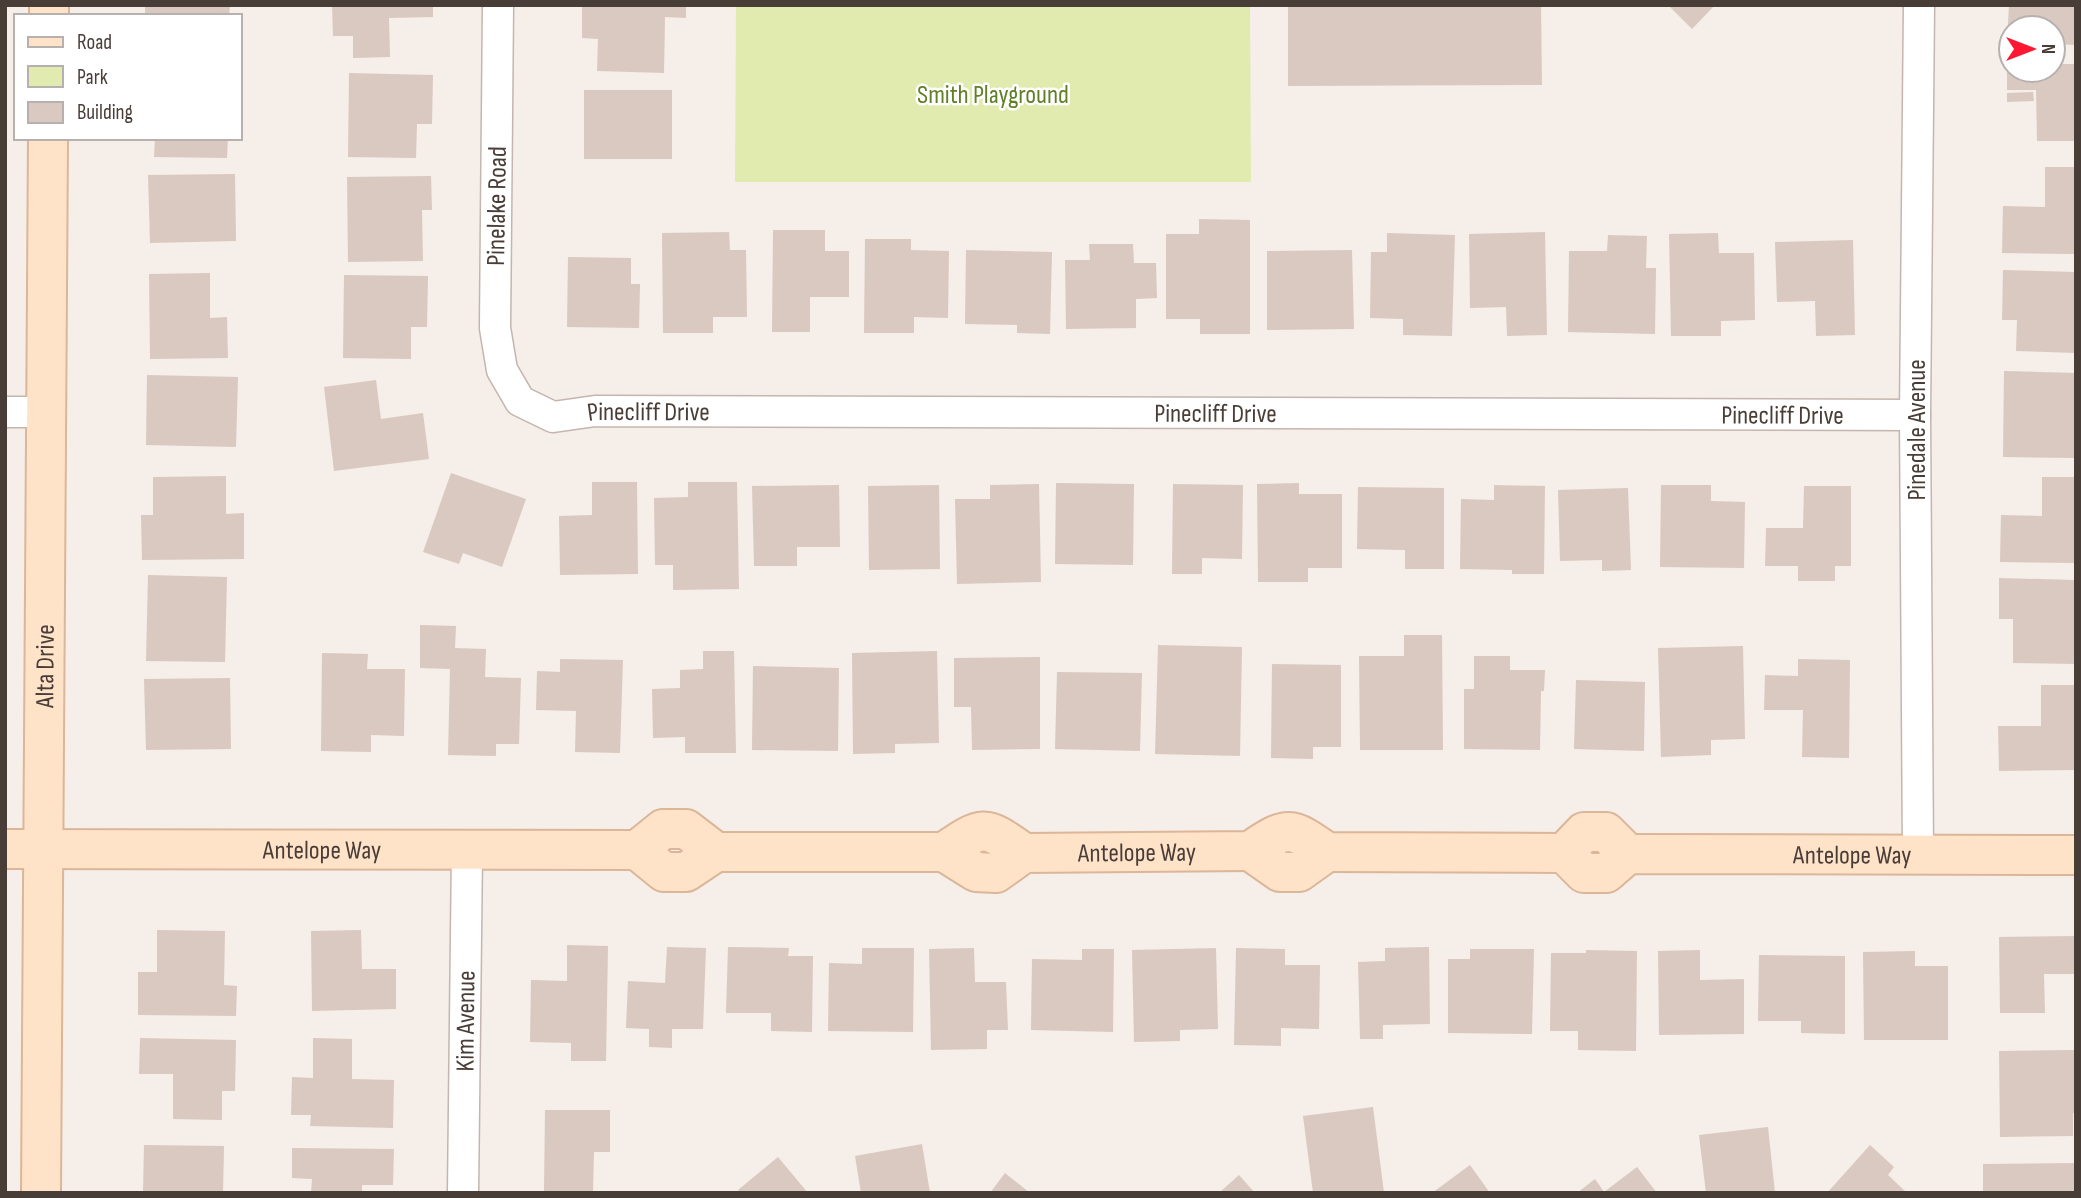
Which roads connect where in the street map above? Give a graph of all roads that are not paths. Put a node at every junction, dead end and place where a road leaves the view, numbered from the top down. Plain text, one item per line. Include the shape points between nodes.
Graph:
1 (498, 5) edge
2 (1919, 5) edge
3 (48, 140) edge
4 (520, 401) joint
5 (5, 412) edge
6 (46, 412) junction
7 (1915, 415) junction
8 (5, 849) edge
9 (43, 849) junction
10 (467, 850) junction
11 (1918, 855) junction
12 (2076, 855) edge
13 (41, 1193) edge
14 (463, 1193) edge

1 - 4 street, Pinelake Road via 495,328 502,370
2 - 7 street, Pinedale Avenue
3 - 6 street, Alta Drive
4 - 7 street, Pinecliff Drive via 553,416 595,411
5 - 6 street
6 - 9 street, Alta Drive
7 - 11 street, Pinedale Avenue
8 - 9 street, Antelope Way
9 - 10 street, Antelope Way
9 - 13 street, Alta Drive
10 - 11 street, Antelope Way via 637,850 663,828 686,829 716,852 944,852 974,832 995,832 1024,853 1250,851 1280,872 1299,872 1327,852 1564,853 1584,832 1606,832 1629,854
10 - 14 street, Kim Avenue
11 - 12 street, Antelope Way

